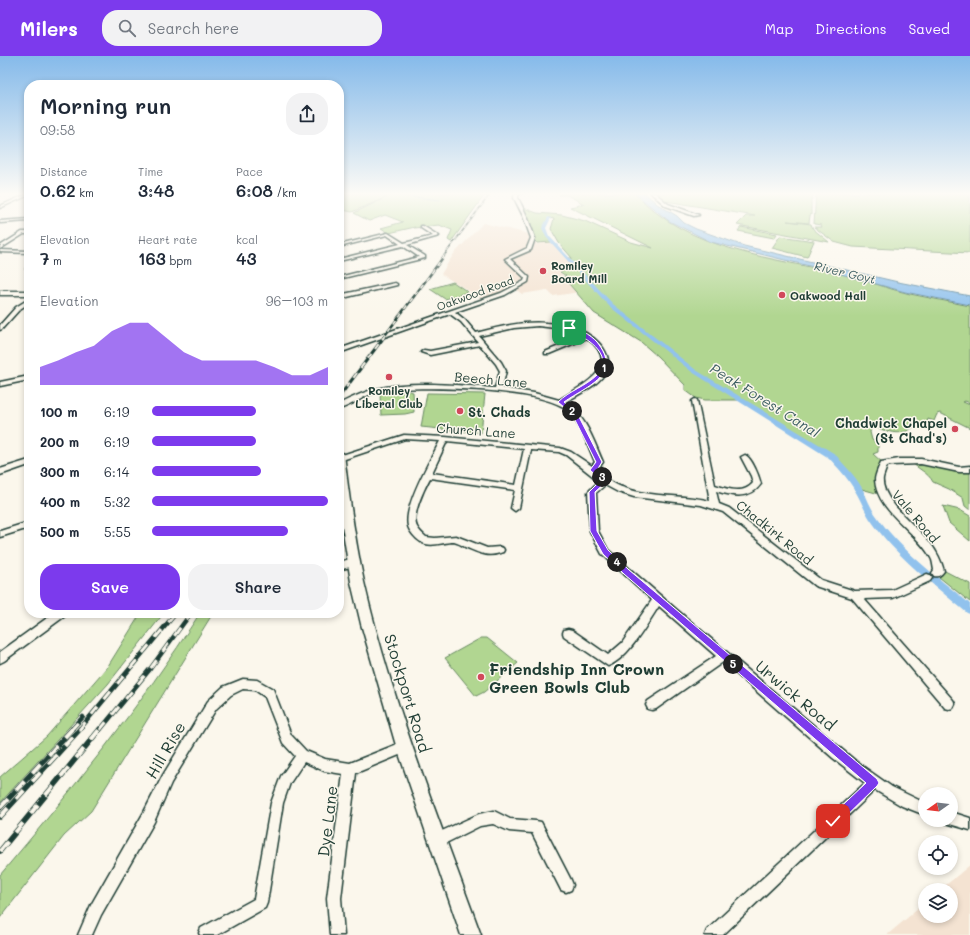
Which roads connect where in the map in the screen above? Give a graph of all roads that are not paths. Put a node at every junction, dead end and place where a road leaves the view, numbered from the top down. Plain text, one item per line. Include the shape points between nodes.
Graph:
1 (22, 234) edge
2 (388, 234) edge
3 (388, 234) edge
4 (434, 234) edge
5 (532, 234) edge
6 (344, 245) edge
7 (405, 245) junction
8 (0, 248) edge
9 (0, 252) edge
10 (6, 252) junction
11 (24, 252) edge
12 (0, 256) edge
13 (344, 259) edge
14 (344, 277) edge
15 (395, 284) dead end
16 (0, 293) edge
17 (24, 293) edge
18 (344, 296) edge
19 (24, 304) edge
20 (451, 312) junction
21 (0, 328) edge
22 (475, 335) junction
23 (587, 336) junction
24 (482, 343) junction
25 (344, 349) edge
26 (427, 354) dead end
27 (545, 354) dead end
28 (24, 379) edge
29 (0, 384) edge
30 (498, 390) junction
31 (696, 401) dead end
32 (561, 402) junction
33 (344, 405) edge
34 (445, 439) junction
35 (528, 446) junction
36 (344, 456) edge
37 (745, 457) dead end
38 (24, 464) edge
39 (970, 469) edge
40 (593, 470) junction
41 (0, 472) edge
42 (428, 475) junction
43 (605, 480) junction
44 (713, 487) junction
45 (519, 488) junction
46 (715, 504) junction
47 (344, 508) edge
48 (515, 508) dead end
49 (24, 527) edge
50 (0, 534) edge
51 (500, 550) dead end
52 (354, 562) junction
53 (344, 565) edge
54 (937, 573) dead end
55 (927, 578) dead end
56 (855, 595) junction
57 (658, 599) junction
58 (55, 618) edge
59 (568, 633) dead end
60 (724, 656) junction
61 (0, 658) edge
62 (949, 704) dead end
63 (652, 705) dead end
64 (405, 747) junction
65 (302, 755) junction
66 (350, 769) junction
67 (874, 783) junction
68 (918, 807) edge
69 (958, 820) edge
70 (970, 824) edge
71 (438, 840) junction
72 (566, 885) dead end
73 (206, 933) dead end
74 (85, 935) edge
75 (337, 935) edge
76 (471, 935) edge
77 (712, 935) edge

1 - 8 street
2 - 7 street
3 - 6 street
4 - 7 street via 437,236
5 - 20 street, Oakwood Road via 533,238 528,249 507,259 527,278 526,282 503,294
7 - 13 street
7 - 14 street via 423,258
9 - 10 street
10 - 11 street
10 - 12 street
15 - 18 street
16 - 17 street
19 - 21 street
20 - 22 street
20 - 25 street, Oakwood Road
22 - 23 street via 538,324 564,327
22 - 24 street
23 - 27 street
23 - 32 street via 603,353 604,368 598,377
24 - 26 street
24 - 30 street via 503,371
28 - 29 street
30 - 32 street, Beech Lane via 537,395
30 - 33 street, Beech Lane via 403,386 362,394
31 - 44 street
32 - 40 street, Beech Lane via 574,413 597,456 599,465
34 - 35 street, Church Lane
34 - 36 street, Church Lane via 404,437
34 - 42 street
35 - 40 street, Church Lane via 570,453
35 - 45 street
37 - 44 street via 756,476 757,484 753,490 730,493
38 - 41 street
39 - 54 street, Vale Road via 963,470 909,460 884,464 880,470 879,483 883,496 933,554 939,564
40 - 43 street, Church Lane
42 - 45 street
42 - 51 street via 411,514 412,526 417,534 424,540 456,539 486,552
43 - 46 street, Chadkirk Road via 628,492
43 - 57 street, Urwick Road via 592,492 594,531 605,552
44 - 46 street
45 - 48 street
46 - 56 street, Chadkirk Road via 818,583
47 - 52 main road, Stockport Road
49 - 50 street
52 - 53 street
52 - 64 main road, Stockport Road via 368,624
55 - 56 street, Chadkirk Road via 893,594
56 - 62 street
57 - 59 street via 626,646 608,661
57 - 60 street, Urwick Road
58 - 61 street
60 - 63 street
60 - 67 street, Urwick Road
64 - 66 street
64 - 71 main road, Stockport Road
65 - 66 street, Hill Rise via 324,766
65 - 73 street via 286,780 277,802 260,902
65 - 74 street, Hill Rise via 287,739 269,693 258,685 244,684 227,691 212,705 167,779
66 - 75 street, Dye Lane via 334,898
67 - 68 street, Urwick Road
67 - 77 street
69 - 70 street
71 - 72 street via 479,820 494,817 509,825 536,827
71 - 76 main road, Stockport Road

